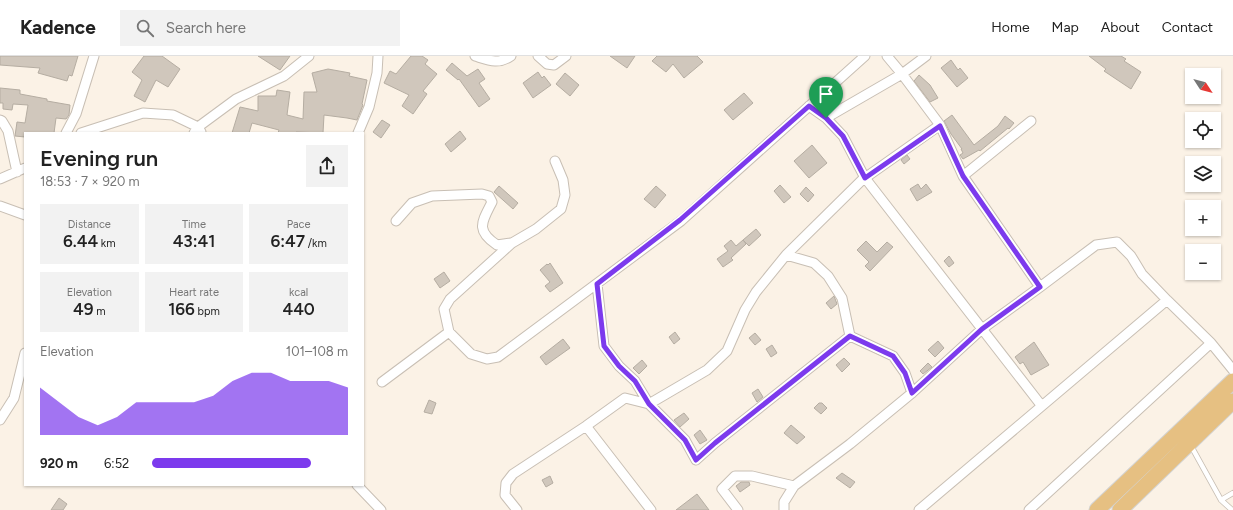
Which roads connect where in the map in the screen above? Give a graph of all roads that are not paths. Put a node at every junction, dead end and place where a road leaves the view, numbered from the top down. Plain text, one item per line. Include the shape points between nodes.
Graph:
1 (94, 56) edge
2 (309, 56) edge
3 (378, 56) edge
4 (475, 56) edge
5 (511, 56) edge
6 (538, 56) edge
7 (566, 56) edge
8 (865, 56) edge
9 (887, 56) edge
10 (926, 56) edge
11 (902, 74) junction
12 (809, 106) junction
13 (826, 118) junction
14 (0, 120) edge
15 (1031, 121) dead end
16 (940, 126) junction
17 (198, 131) edge
18 (67, 132) edge
19 (84, 132) edge
20 (358, 132) edge
21 (556, 161) dead end
22 (21, 170) edge
23 (963, 176) junction
24 (865, 178) junction
25 (0, 179) edge
26 (0, 206) edge
27 (24, 215) edge
28 (396, 221) dead end
29 (512, 243) junction
30 (786, 255) junction
31 (597, 284) junction
32 (1040, 287) junction
33 (1167, 300) junction
34 (982, 329) junction
35 (449, 332) junction
36 (850, 336) junction
37 (1211, 343) junction
38 (24, 357) edge
39 (1233, 370) edge
40 (1233, 381) edge
41 (382, 382) dead end
42 (912, 393) junction
43 (1233, 401) edge
44 (649, 404) junction
45 (1041, 405) junction
46 (0, 420) edge
47 (586, 426) junction
48 (1189, 443) junction
49 (358, 486) edge
50 (794, 486) junction
51 (1233, 493) edge
52 (1221, 500) junction
53 (381, 510) edge
54 (516, 510) edge
55 (651, 510) edge
56 (738, 510) edge
57 (784, 510) edge
58 (918, 510) edge
59 (1029, 510) edge
60 (1097, 510) edge
61 (1120, 510) edge
62 (1232, 510) edge

1 - 18 street via 76,114
2 - 17 street via 284,76 236,99
3 - 20 street via 369,107
4 - 5 street via 489,61 503,61
6 - 7 street via 547,64 554,65
8 - 12 street
9 - 11 street
10 - 11 street
11 - 13 street
11 - 16 street
12 - 13 street
12 - 31 street via 680,220
13 - 24 street via 843,136
14 - 22 street via 8,131
15 - 23 street
16 - 23 street
16 - 24 street
17 - 19 street via 173,115 143,112
21 - 29 street via 565,195 561,209 536,229
22 - 25 street
23 - 32 street
24 - 30 street
24 - 34 street
26 - 27 street
28 - 29 street via 412,203 432,196 482,194 489,196 492,202 482,222 483,231 497,246
29 - 35 street via 450,299 444,309
30 - 36 street via 814,263 828,276 842,298
30 - 44 street via 756,292 727,351 707,370
31 - 35 street via 498,357 487,359 471,354
31 - 44 street via 604,346 619,366 635,381
32 - 33 street via 1096,245 1117,242
32 - 34 street
33 - 37 street
33 - 45 street
34 - 42 street
34 - 45 street
35 - 41 street
36 - 42 street via 893,356 905,373
36 - 44 street via 696,460 685,440
37 - 39 street
37 - 59 street
38 - 46 street via 14,398
40 - 60 main road
42 - 50 street
43 - 48 main road
44 - 47 street via 625,398
45 - 58 street
47 - 54 street via 513,474 506,484 505,495
47 - 55 street
48 - 52 lane
48 - 61 main road
49 - 53 street
50 - 56 street via 752,476 735,476 722,489
50 - 57 street via 784,502
51 - 52 lane
52 - 62 lane

